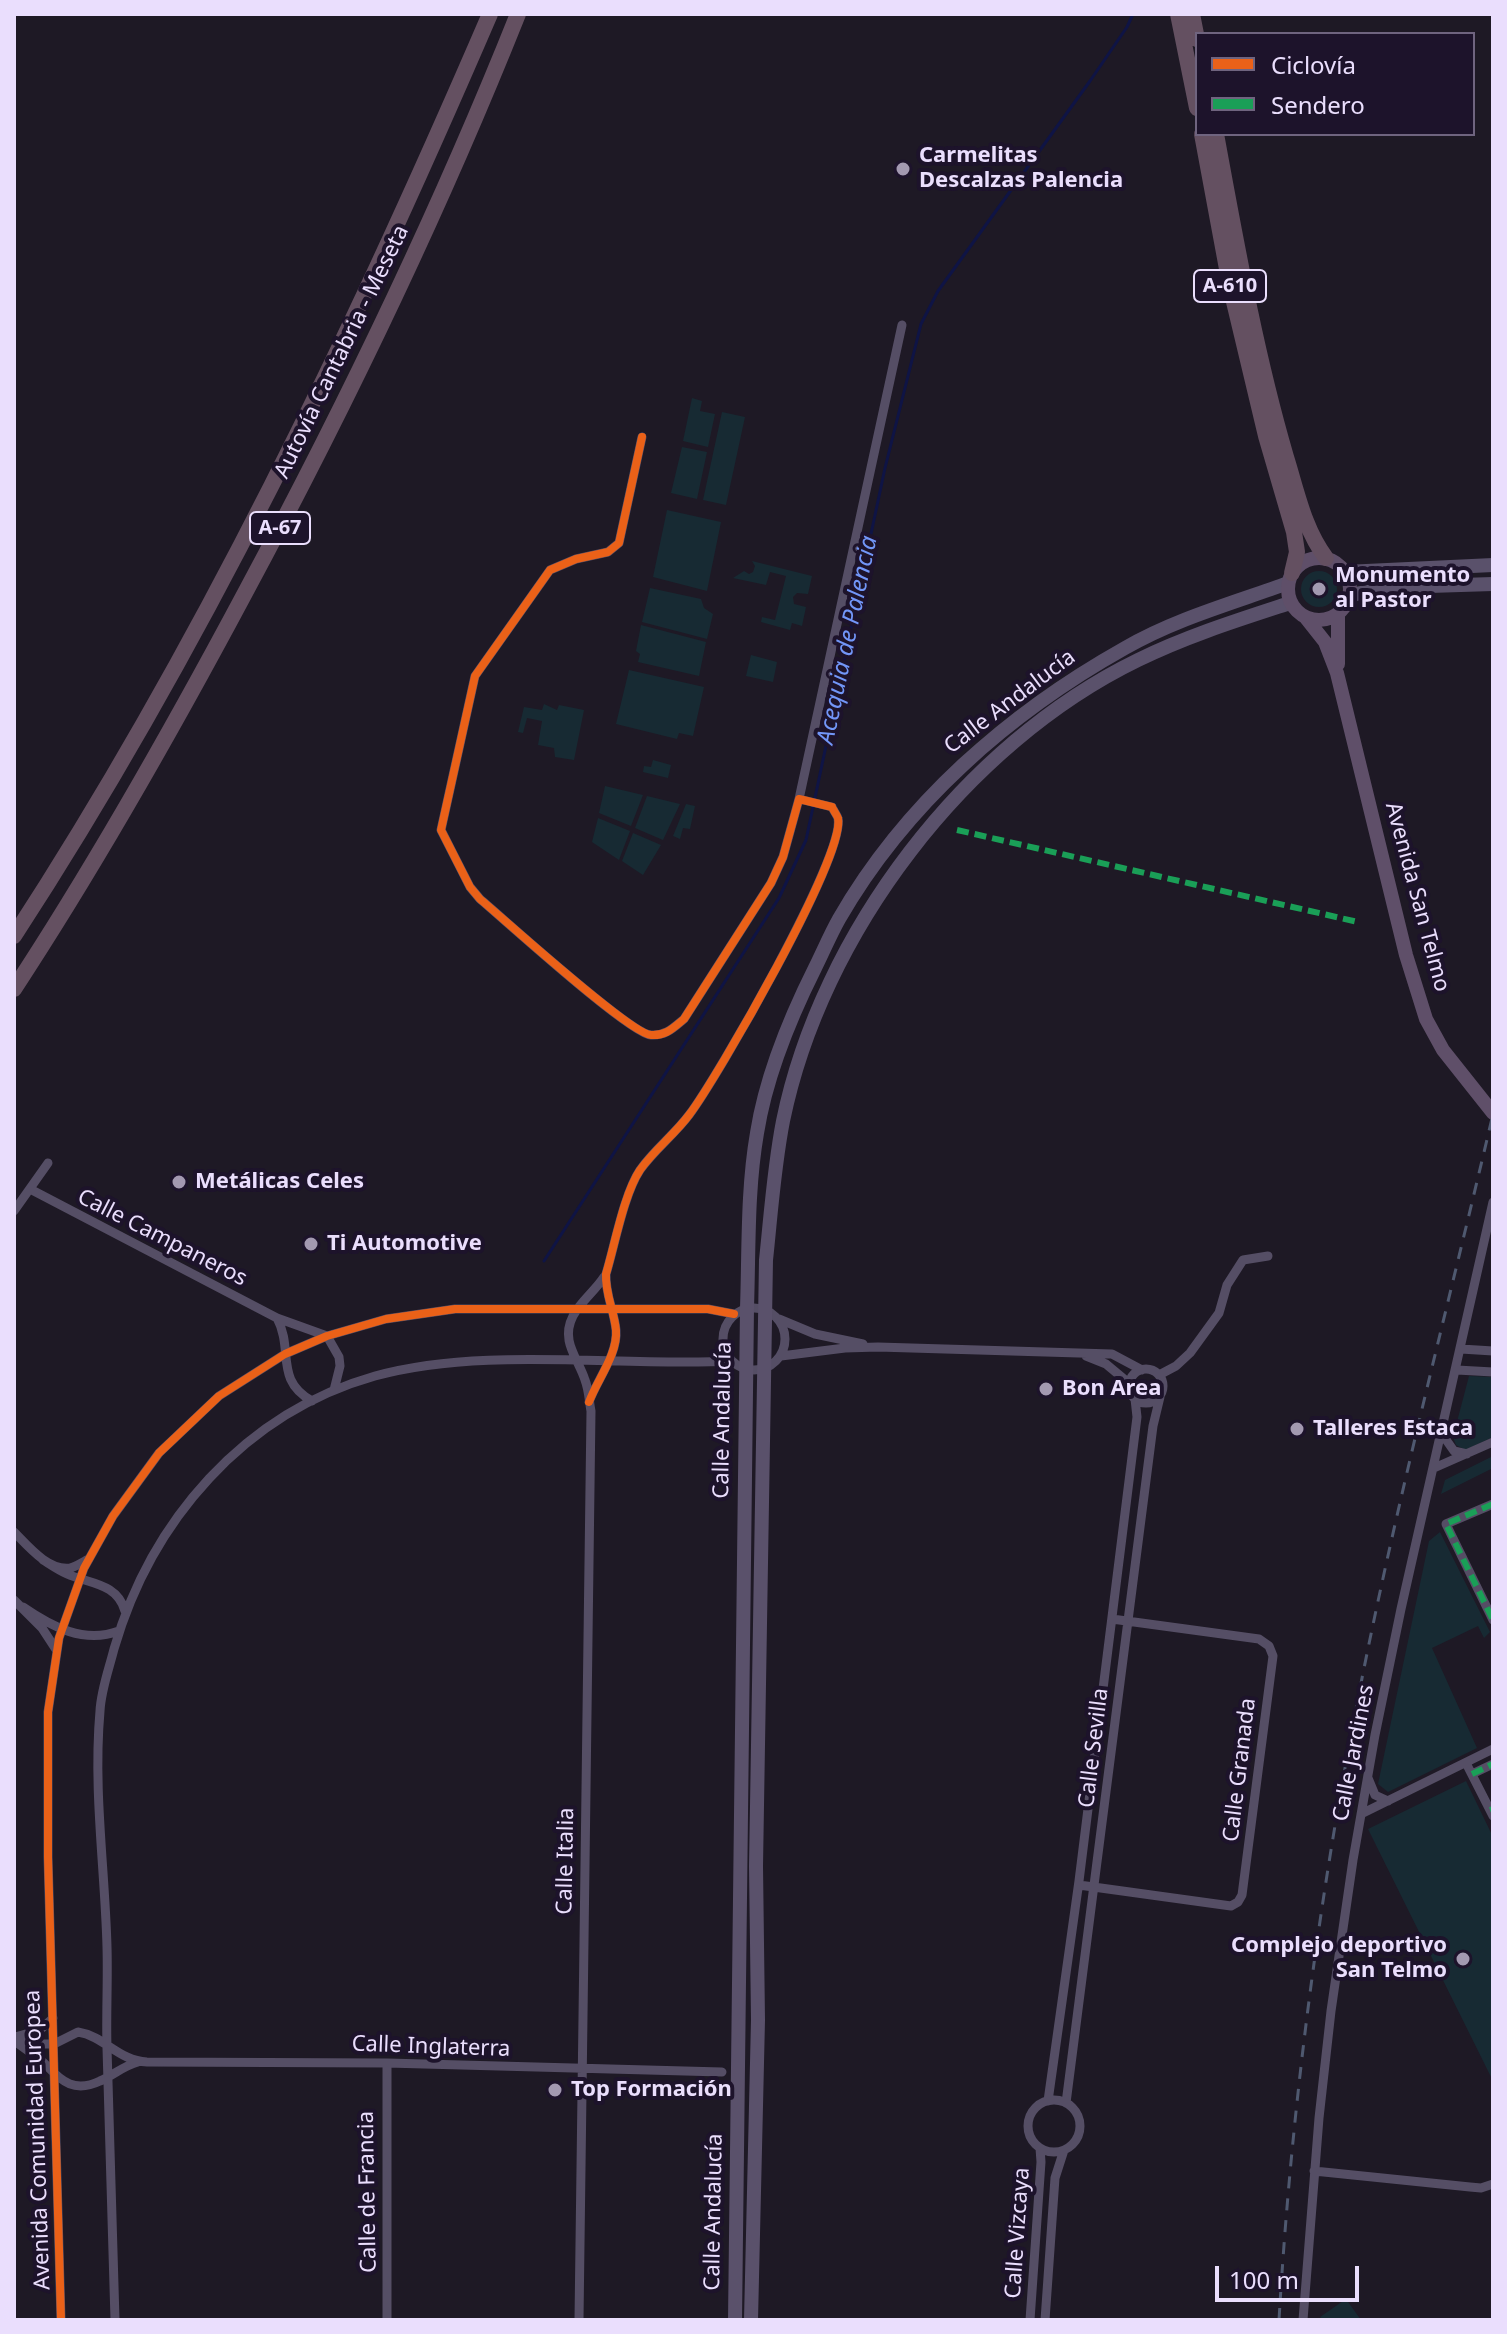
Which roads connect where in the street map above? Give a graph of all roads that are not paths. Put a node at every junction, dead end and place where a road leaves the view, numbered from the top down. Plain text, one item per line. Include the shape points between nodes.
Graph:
1 (490, 14) edge
2 (519, 14) edge
3 (1178, 14) edge
4 (1195, 98) edge
5 (1202, 136) edge
6 (1216, 136) edge
7 (902, 325) dead end
8 (642, 437) dead end
9 (1301, 470) dead end
10 (1301, 505) junction
11 (1326, 558) junction
12 (1493, 565) edge
13 (1345, 572) junction
14 (1290, 578) junction
15 (1493, 584) edge
16 (1350, 595) junction
17 (1290, 603) junction
18 (1338, 614) junction
19 (1306, 618) junction
20 (1337, 673) junction
21 (803, 800) junction
22 (14, 936) edge
23 (14, 989) edge
24 (1493, 1113) edge
25 (48, 1163) dead end
26 (30, 1189) junction
27 (1493, 1202) edge
28 (14, 1211) edge
29 (1268, 1256) dead end
30 (606, 1274) junction
31 (577, 1309) junction
32 (610, 1309) junction
33 (766, 1310) junction
34 (741, 1311) junction
35 (277, 1318) junction
36 (779, 1319) junction
37 (327, 1336) junction
38 (878, 1347) junction
39 (1461, 1349) junction
40 (1491, 1351) edge
41 (1079, 1353) junction
42 (285, 1354) junction
43 (781, 1356) junction
44 (732, 1361) junction
45 (575, 1362) junction
46 (607, 1363) junction
47 (765, 1369) junction
48 (746, 1370) junction
49 (1142, 1370) junction
50 (1457, 1370) junction
51 (1490, 1372) edge
52 (1159, 1375) junction
53 (1130, 1384) junction
54 (334, 1390) junction
55 (1160, 1397) junction
56 (1135, 1399) junction
57 (312, 1401) junction
58 (589, 1402) junction
59 (1442, 1434) junction
60 (1493, 1442) edge
61 (1467, 1454) junction
62 (1434, 1468) junction
63 (1490, 1506) edge
64 (1493, 1517) edge
65 (14, 1532) edge
66 (89, 1559) junction
67 (43, 1560) junction
68 (80, 1579) junction
69 (18, 1604) edge
70 (125, 1611) junction
71 (1112, 1619) junction
72 (1493, 1620) edge
73 (1128, 1621) junction
74 (62, 1630) junction
75 (119, 1631) junction
76 (57, 1651) junction
77 (1493, 1749) edge
78 (1466, 1763) junction
79 (1493, 1764) edge
80 (1472, 1774) junction
81 (1367, 1775) junction
82 (1388, 1801) junction
83 (1492, 1812) edge
84 (1361, 1814) junction
85 (1079, 1885) junction
86 (1094, 1888) junction
87 (53, 2018) junction
88 (14, 2039) edge
89 (54, 2044) junction
90 (107, 2047) junction
91 (138, 2062) junction
92 (387, 2063) junction
93 (581, 2070) junction
94 (722, 2072) dead end
95 (54, 2075) junction
96 (108, 2077) junction
97 (1048, 2101) junction
98 (1066, 2103) junction
99 (1040, 2148) junction
100 (1064, 2150) junction
101 (1314, 2171) junction
102 (1493, 2184) edge
103 (61, 2320) edge
104 (115, 2320) edge
105 (387, 2320) edge
106 (579, 2320) edge
107 (735, 2320) edge
108 (751, 2320) edge
109 (1030, 2320) edge
110 (1045, 2320) edge
111 (1303, 2320) edge

1 - 22 highway, Autovía Cantabria - Meseta / A-67 via 323,383 231,566 141,728
2 - 23 highway, Autovía Cantabria - Meseta / A-67 via 425,234 293,503 197,684
3 - 4 highway
5 - 14 highway, A-610 via 1230,285 1294,532 1297,552
6 - 10 highway, A-610 via 1261,365
7 - 21 street
8 - 21 street via 619,543 608,552 550,570 475,676 441,830 480,899 639,1031 666,1034 684,1019 771,883
9 - 10 highway
10 - 11 highway, A-610
11 - 13 main road
11 - 14 main road via 1307,560
12 - 13 main road
13 - 16 main road
14 - 17 main road
14 - 34 main road, Calle Andalucía via 1127,646 1088,670 1001,731 907,823 839,920 798,1001 772,1072 757,1133
15 - 16 main road via 1397,587
16 - 18 main road
17 - 19 main road
17 - 33 main road, Calle Andalucía via 1198,633 1134,662 1062,705 1002,750 898,867 860,925 806,1045 784,1119 774,1180
18 - 19 main road via 1322,621
18 - 20 main road, Avenida San Telmo
19 - 20 main road, Avenida San Telmo via 1325,642
20 - 24 main road, Avenida San Telmo via 1426,1019 1443,1050
21 - 30 street via 832,807 838,817 836,840 794,934 723,1062 697,1104 640,1170
25 - 26 street
26 - 28 street
26 - 35 street, Calle Campaneros
27 - 39 street, Calle Jardines
29 - 52 street via 1243,1260 1227,1285 1219,1313 1190,1353
30 - 31 street
30 - 32 street
31 - 32 street, Avenida Comunidad Europea
31 - 37 street, Avenida Comunidad Europea via 425,1313
31 - 45 street via 567,1329
32 - 34 street, Avenida Comunidad Europea
32 - 46 street via 616,1331
33 - 34 street, Avenida Comunidad Europea
33 - 36 street
33 - 47 main road, Calle Andalucía
34 - 44 street via 726,1325 723,1339
34 - 48 main road, Calle Andalucía
35 - 37 street, Calle Campaneros
35 - 42 street via 285,1332
36 - 38 street via 815,1334
36 - 43 street via 786,1336
37 - 42 street, Avenida Comunidad Europea
37 - 54 street via 339,1357
38 - 41 street
38 - 43 street
39 - 40 street
39 - 50 street, Calle Jardines
40 - 51 street
41 - 49 street via 1112,1354
41 - 53 street via 1106,1364
42 - 57 street via 293,1386
42 - 66 street, Avenida Comunidad Europea via 219,1396 159,1453
43 - 47 street
44 - 46 street
44 - 48 street
45 - 46 street
45 - 54 street via 450,1363 375,1376
45 - 58 street, Calle Italia
46 - 58 street, Calle Italia
47 - 48 street
47 - 108 main road, Calle Andalucía
48 - 107 main road, Calle Andalucía
49 - 52 street
49 - 53 street
50 - 51 street
50 - 59 street, Calle Jardines
52 - 55 street
53 - 56 street
54 - 57 street
55 - 56 street via 1151,1403
55 - 73 street, Calle Sevilla
56 - 71 street, Calle Sevilla
57 - 70 street via 260,1434 198,1487 150,1556
58 - 93 street, Calle Italia
59 - 61 street via 1454,1451
59 - 62 street, Calle Jardines
60 - 61 street
61 - 62 street
62 - 81 street, Calle Jardines
63 - 64 street
63 - 72 street via 1446,1524
65 - 67 street
66 - 67 street via 70,1568
66 - 68 street, Avenida Comunidad Europea
67 - 68 street
68 - 70 street via 115,1591
68 - 74 street, Avenida Comunidad Europea
69 - 74 street
69 - 76 street
70 - 75 street
71 - 73 street
71 - 85 street, Calle Sevilla
73 - 86 street, Calle Sevilla
73 - 86 street, Calle Granada via 1259,1639 1273,1656 1238,1902 1231,1906
74 - 75 street via 104,1637
74 - 76 street, Avenida Comunidad Europea
75 - 90 street via 100,1710 98,1772
76 - 87 street, Avenida Comunidad Europea via 48,1712
77 - 78 street
78 - 80 street
78 - 82 street
79 - 80 street
80 - 83 street
81 - 82 street via 1375,1795
81 - 84 street, Calle Jardines
82 - 84 street
84 - 101 street, Calle Jardines via 1331,2011
85 - 86 street
85 - 97 street, Calle Sevilla
86 - 98 street, Calle Sevilla
87 - 88 street via 40,2030
87 - 89 street, Avenida Comunidad Europea
88 - 89 street
88 - 95 street
89 - 90 street via 78,2032
89 - 95 street, Avenida Comunidad Europea
90 - 91 street
90 - 96 street
91 - 92 street, Calle Inglaterra
91 - 96 street
92 - 93 street, Calle Inglaterra
92 - 105 street, Calle de Francia
93 - 94 street, Calle Inglaterra
93 - 106 street, Calle Italia
95 - 96 street via 76,2087
95 - 103 street, Avenida Comunidad Europea
96 - 104 street
97 - 98 street
97 - 99 street via 1037,2106 1029,2120 1030,2136
98 - 100 street via 1076,2112 1079,2128 1075,2141
99 - 100 street
99 - 109 street, Calle Vizcaya
100 - 110 street, Calle Vizcaya via 1055,2178
101 - 102 street via 1481,2188
101 - 111 street, Calle Jardines

